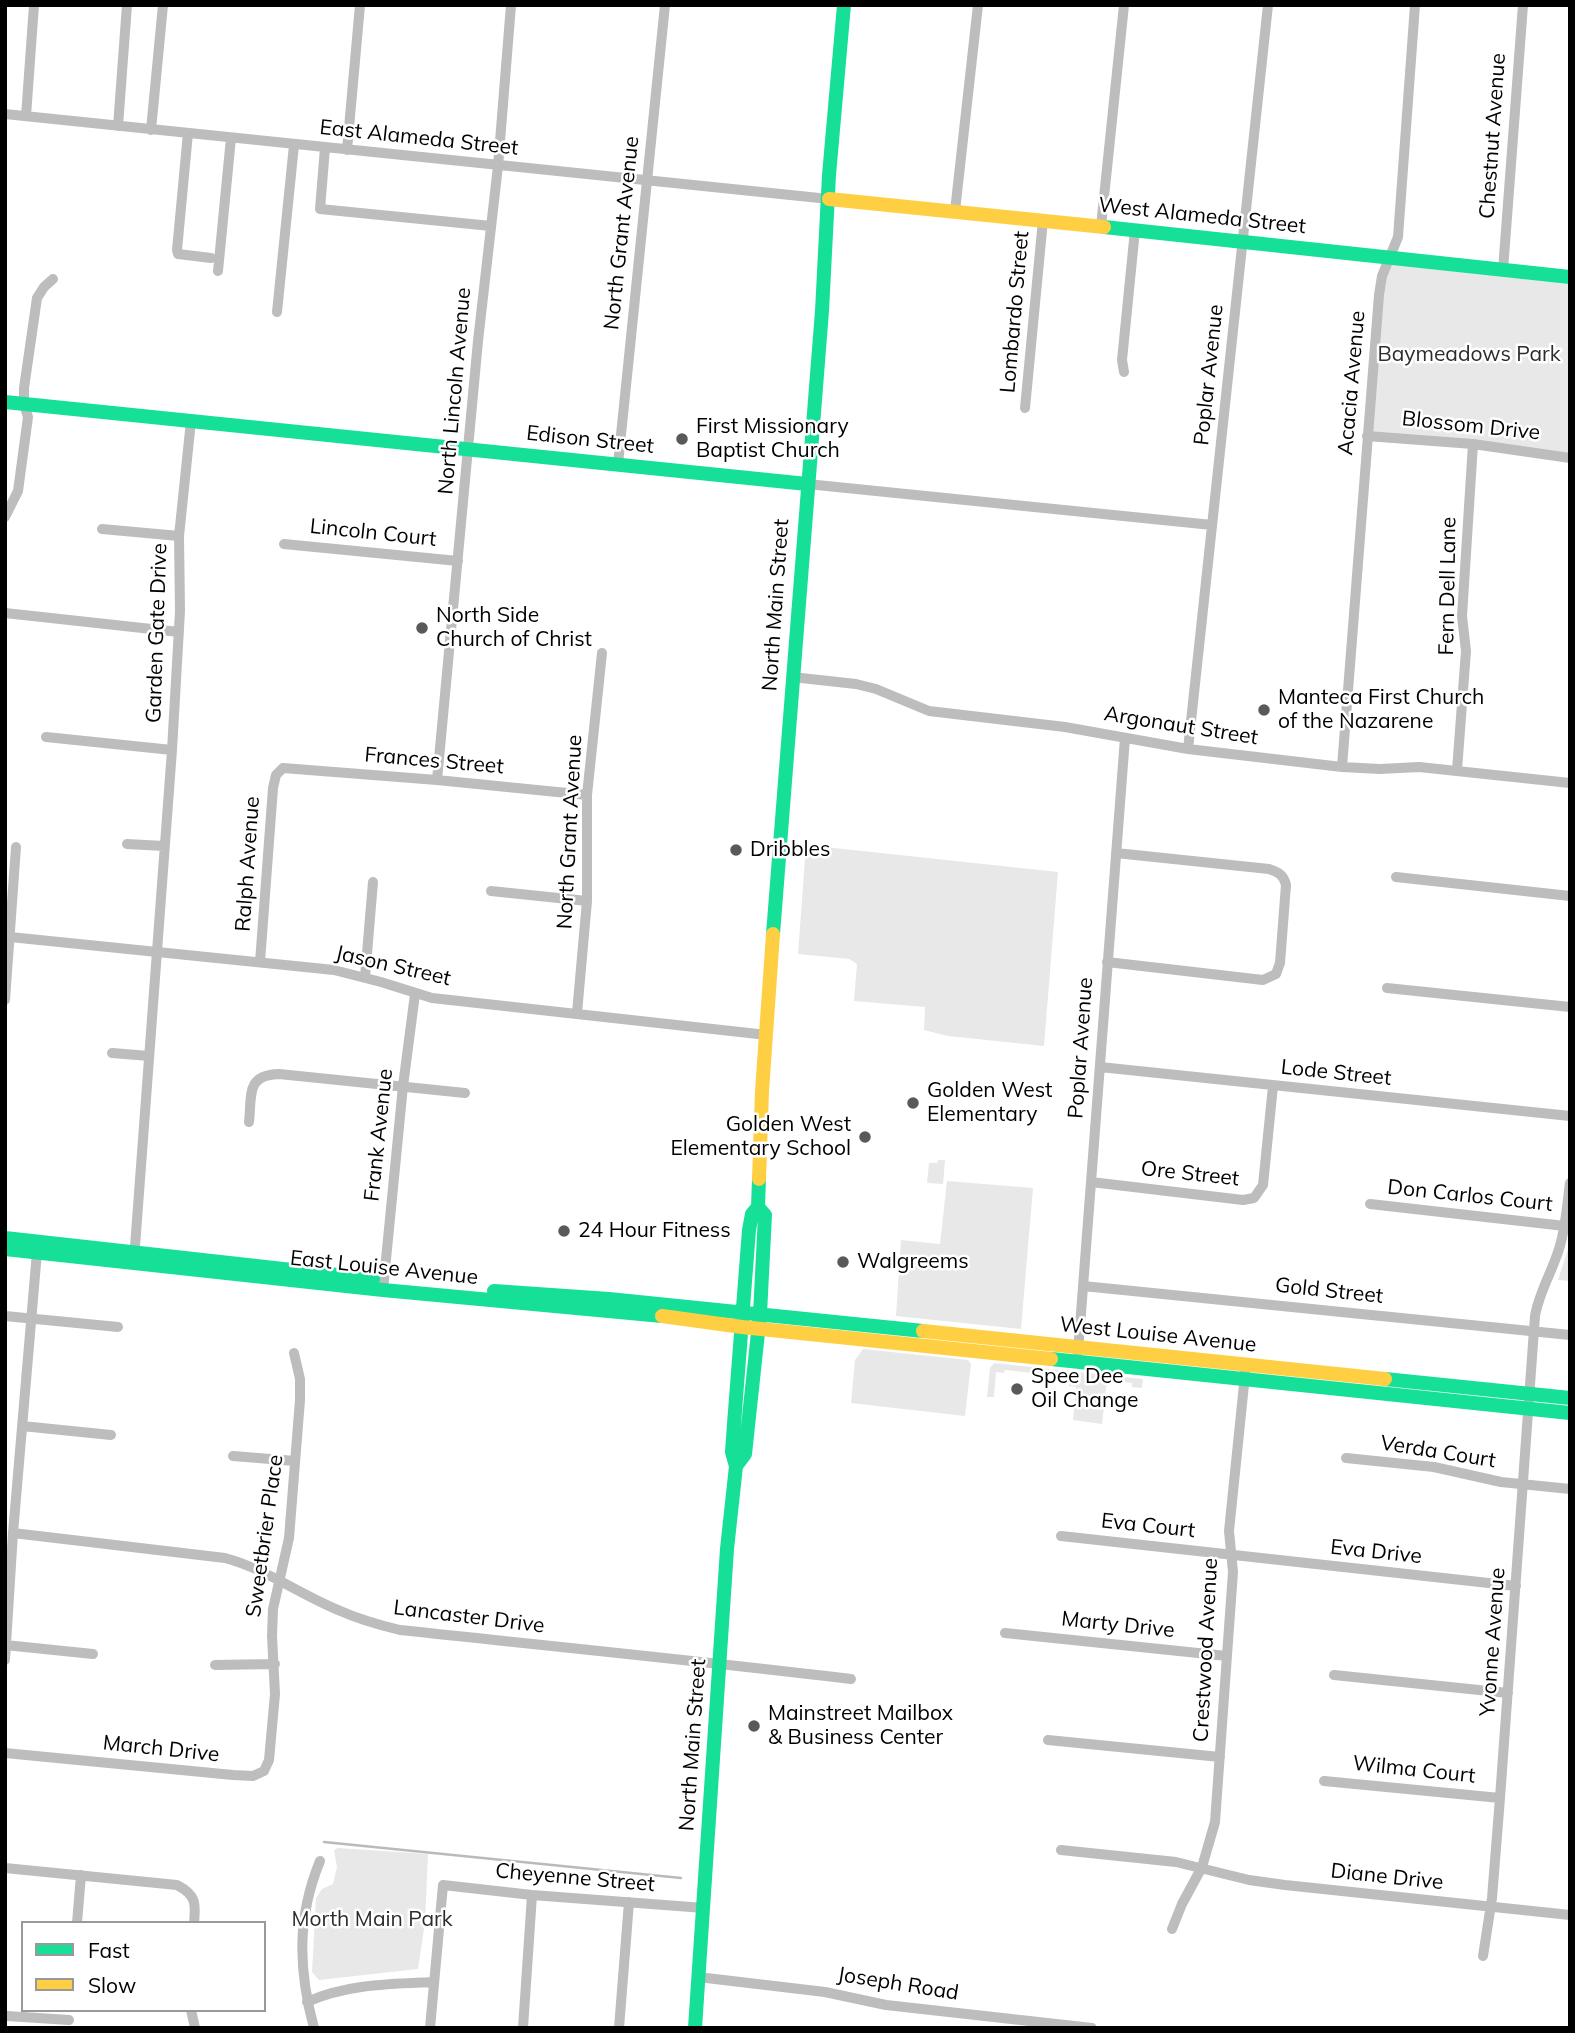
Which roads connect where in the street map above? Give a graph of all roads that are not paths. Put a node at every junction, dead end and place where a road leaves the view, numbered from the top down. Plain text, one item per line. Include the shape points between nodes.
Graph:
1 (34, 5) edge
2 (127, 5) edge
3 (163, 5) edge
4 (360, 5) edge
5 (512, 5) edge
6 (665, 5) edge
7 (844, 5) edge
8 (978, 5) edge
9 (1124, 5) edge
10 (1268, 5) edge
11 (1416, 5) edge
12 (1523, 5) edge
13 (5, 114) edge
14 (26, 116) junction
15 (118, 126) junction
16 (151, 130) junction
17 (188, 134) junction
18 (232, 138) junction
19 (293, 145) junction
20 (325, 148) junction
21 (347, 150) junction
22 (498, 166) junction
23 (647, 181) junction
24 (829, 199) junction
25 (954, 211) junction
26 (1043, 220) junction
27 (491, 226) junction
28 (1101, 226) junction
29 (1135, 230) junction
30 (1243, 241) junction
31 (1391, 257) junction
32 (211, 258) dead end
33 (1503, 270) junction
34 (218, 271) dead end
35 (1570, 277) edge
36 (53, 279) dead end
37 (277, 312) dead end
38 (1125, 372) dead end
39 (5, 402) edge
40 (24, 404) junction
41 (1025, 408) dead end
42 (191, 421) junction
43 (1367, 436) junction
44 (1473, 444) junction
45 (469, 449) junction
46 (1570, 458) edge
47 (618, 464) junction
48 (807, 484) junction
49 (5, 517) edge
50 (1212, 525) junction
51 (102, 529) dead end
52 (179, 536) junction
53 (284, 544) dead end
54 (458, 561) junction
55 (5, 613) edge
56 (179, 632) junction
57 (602, 653) dead end
58 (792, 677) junction
59 (46, 737) dead end
60 (1125, 738) junction
61 (172, 750) junction
62 (1188, 750) junction
63 (1342, 767) junction
64 (1457, 769) junction
65 (279, 771) joint
66 (437, 780) junction
67 (1570, 783) edge
68 (587, 795) junction
69 (127, 844) dead end
70 (164, 846) junction
71 (16, 847) dead end
72 (1116, 853) junction
73 (1396, 877) dead end
74 (373, 882) dead end
75 (491, 891) dead end
76 (1570, 896) edge
77 (587, 901) junction
78 (10, 937) junction
79 (157, 952) junction
80 (260, 962) junction
81 (1107, 962) junction
82 (365, 977) junction
83 (1387, 988) dead end
84 (415, 994) junction
85 (5, 1000) edge
86 (1570, 1007) edge
87 (578, 1013) junction
88 (767, 1035) junction
89 (112, 1053) dead end
90 (149, 1056) junction
91 (1100, 1067) junction
92 (403, 1086) junction
93 (1273, 1086) junction
94 (465, 1093) dead end
95 (1570, 1116) edge
96 (249, 1122) dead end
97 (1091, 1182) junction
98 (1570, 1183) edge
99 (1370, 1204) dead end
100 (758, 1208) junction
101 (1565, 1226) junction
102 (5, 1238) edge
103 (5, 1249) edge
104 (37, 1252) junction
105 (134, 1257) junction
106 (384, 1285) junction
107 (1083, 1286) junction
108 (5, 1316) edge
109 (31, 1319) junction
110 (743, 1320) junction
111 (760, 1322) junction
112 (118, 1327) dead end
113 (1534, 1331) junction
114 (1570, 1335) edge
115 (294, 1353) dead end
116 (1078, 1355) junction
117 (1245, 1372) junction
118 (1530, 1394) junction
119 (1570, 1398) edge
120 (1529, 1409) junction
121 (1570, 1413) edge
122 (22, 1426) junction
123 (111, 1434) dead end
124 (233, 1456) dead end
125 (1346, 1458) dead end
126 (295, 1461) junction
127 (736, 1466) junction
128 (1524, 1484) junction
129 (1570, 1489) edge
130 (13, 1533) junction
131 (1061, 1536) dead end
132 (1232, 1555) junction
133 (280, 1580) junction
134 (1516, 1586) junction
135 (1005, 1633) dead end
136 (6, 1645) edge
137 (93, 1654) dead end
138 (1227, 1656) junction
139 (5, 1660) edge
140 (720, 1663) junction
141 (275, 1664) junction
142 (215, 1665) dead end
143 (1334, 1675) dead end
144 (851, 1679) dead end
145 (1508, 1693) junction
146 (272, 1725) joint
147 (1048, 1740) dead end
148 (5, 1753) edge
149 (1220, 1757) junction
150 (1324, 1781) dead end
151 (1500, 1798) junction
152 (1062, 1850) dead end
153 (320, 1861) dead end
154 (1202, 1867) junction
155 (5, 1868) edge
156 (81, 1875) junction
157 (532, 1895) junction
158 (629, 1902) junction
159 (1490, 1907) junction
160 (704, 1908) junction
161 (1570, 1915) edge
162 (77, 1921) edge
163 (194, 1921) edge
164 (1172, 1929) dead end
165 (1483, 1956) dead end
166 (698, 1976) junction
167 (434, 1982) junction
168 (307, 2002) junction
169 (7, 2016) edge
170 (70, 2019) edge
171 (314, 2028) edge
172 (430, 2028) edge
173 (523, 2028) edge
174 (618, 2028) edge
175 (695, 2028) edge
176 (1092, 2028) edge

1 - 14 street
2 - 15 street
3 - 16 street
4 - 21 street
5 - 22 street, North Lincoln Avenue
6 - 23 street, North Grant Avenue
7 - 24 main road, North Main Street
8 - 25 street
9 - 28 street
10 - 30 street, Poplar Avenue
11 - 31 street, Acacia Avenue via 1398,237
12 - 33 street, Chestnut Avenue
13 - 14 street, East Alameda Street
14 - 15 street, East Alameda Street
15 - 16 street, East Alameda Street
16 - 17 street, East Alameda Street
17 - 18 street, East Alameda Street
17 - 32 street via 177,250 184,256
18 - 19 street, East Alameda Street
18 - 34 street
19 - 20 street, East Alameda Street
19 - 37 street
20 - 21 street, East Alameda Street
20 - 27 street via 320,209
21 - 22 street, East Alameda Street
22 - 23 street, East Alameda Street
22 - 27 street, North Lincoln Avenue
23 - 24 street, East Alameda Street
23 - 47 street, North Grant Avenue
24 - 25 main road, West Alameda Street
24 - 48 main road, North Main Street
25 - 26 main road, West Alameda Street
26 - 28 main road, West Alameda Street
26 - 41 street, Lombardo Street
27 - 45 street, North Lincoln Avenue
28 - 29 main road, West Alameda Street
29 - 30 main road, West Alameda Street
29 - 38 street via 1122,360
30 - 31 main road, West Alameda Street
30 - 50 street, Poplar Avenue
31 - 33 main road, West Alameda Street
31 - 43 street, Acacia Avenue via 1379,295
33 - 35 main road, West Alameda Street
36 - 40 street via 37,298
39 - 40 main road, Edison Street
40 - 42 main road, Edison Street
40 - 49 street via 28,416 18,491
42 - 45 main road, Edison Street
42 - 52 street, Garden Gate Drive
43 - 44 street, Blossom Drive
43 - 63 street, Acacia Avenue
44 - 46 street, Blossom Drive
44 - 64 street, Fern Dell Lane
45 - 47 main road, Edison Street
45 - 54 street, North Lincoln Avenue
47 - 48 main road, Edison Street
48 - 50 street, Edison Street
48 - 58 main road, North Main Street
50 - 62 street, Poplar Avenue
51 - 52 street
52 - 56 street, Garden Gate Drive
53 - 54 street, Lincoln Court
54 - 66 street, North Lincoln Avenue
55 - 56 street
56 - 61 street, Garden Gate Drive
57 - 68 street, North Grant Avenue
58 - 60 street, Argonaut Street via 856,684 929,711
58 - 88 main road, North Main Street
59 - 61 street
60 - 62 street, Argonaut Street
60 - 72 street, Poplar Avenue
61 - 70 street, Garden Gate Drive
62 - 63 street, Argonaut Street
63 - 64 street, Argonaut Street
64 - 67 street, Argonaut Street
65 - 66 street, Frances Street via 289,767
65 - 80 street, Ralph Avenue via 273,788
66 - 68 street, Frances Street
68 - 77 street, North Grant Avenue
69 - 70 street
70 - 79 street, Garden Gate Drive
71 - 78 street
72 - 81 street, Poplar Avenue
72 - 81 street via 1279,872 1286,885 1280,963 1276,974 1263,980
73 - 76 street
74 - 82 street
75 - 77 street
77 - 87 street, North Grant Avenue
78 - 79 street, Jason Street
78 - 85 street
79 - 80 street, Jason Street
79 - 90 street, Garden Gate Drive
80 - 82 street, Jason Street
81 - 91 street, Poplar Avenue
82 - 84 street, Jason Street
83 - 86 street
84 - 87 street, Jason Street
84 - 92 street, Frank Avenue
87 - 88 street, Jason Street
88 - 100 main road, North Main Street
89 - 90 street
90 - 105 street, Garden Gate Drive
91 - 93 street, Lode Street
91 - 97 street, Poplar Avenue
92 - 94 street
92 - 96 street via 265,1075 256,1080
92 - 106 street, Frank Avenue
93 - 95 street, Lode Street
93 - 97 street, Ore Street via 1263,1185 1254,1198
97 - 107 street, Poplar Avenue
98 - 101 street, Yvonne Avenue
99 - 101 street, Don Carlos Court
100 - 110 main road, North Main Street via 752,1214
100 - 111 main road, North Main Street via 765,1216
101 - 113 street, Yvonne Avenue via 1538,1299
102 - 105 main road, East Louise Avenue
103 - 104 main road, East Louise Avenue
104 - 105 main road, East Louise Avenue
104 - 109 street
105 - 106 main road, East Louise Avenue
106 - 110 main road, East Louise Avenue via 573,1295
107 - 113 street, Gold Street
107 - 116 street, Poplar Avenue
108 - 109 street
109 - 112 street
109 - 122 street
110 - 111 main road, East Louise Avenue
110 - 127 main road, North Main Street via 732,1452
111 - 116 main road, West Louise Avenue
111 - 127 main road, North Main Street via 745,1454
113 - 114 street, Gold Street
113 - 118 street, Yvonne Avenue
115 - 126 street, Sweetbrier Place via 300,1379
116 - 117 main road, West Louise Avenue
117 - 118 main road, West Louise Avenue
117 - 120 main road, West Louise Avenue
117 - 132 street, Crestwood Avenue via 1229,1531
118 - 119 main road, West Louise Avenue
118 - 120 street, Yvonne Avenue
120 - 121 main road, West Louise Avenue
120 - 128 street, Yvonne Avenue
122 - 123 street
122 - 130 street
124 - 126 street
125 - 128 street, Verda Court via 1434,1467
126 - 133 street, Sweetbrier Place via 289,1538
127 - 140 main road, North Main Street
128 - 129 street, Verda Court
128 - 134 street, Yvonne Avenue
130 - 133 street, Lancaster Drive via 212,1556 243,1563
130 - 136 street
131 - 132 street, Eva Court
132 - 134 street, Eva Drive
132 - 138 street, Crestwood Avenue
133 - 140 street, Lancaster Drive via 337,1610 400,1630
133 - 141 street, Sweetbrier Place via 273,1609
134 - 145 street, Yvonne Avenue
135 - 138 street, Marty Drive
136 - 137 street
136 - 139 street
138 - 149 street, Crestwood Avenue
140 - 144 street, Lancaster Drive
140 - 160 main road, North Main Street
141 - 142 street
141 - 146 street, Sweetbrier Place
143 - 145 street
145 - 151 street, Yvonne Avenue
146 - 148 street, March Drive via 269,1760 264,1771 253,1776
147 - 149 street
149 - 154 street, Crestwood Avenue via 1215,1822
150 - 151 street, Wilma Court
151 - 159 street, Yvonne Avenue
152 - 154 street, Diane Drive
153 - 168 street via 305,1911 302,1963
154 - 159 street, Diane Drive via 1250,1880
154 - 164 street, Crestwood Avenue
155 - 156 street
156 - 162 street
156 - 163 street via 177,1885 193,1897
157 - 158 street, Cheyenne Street
157 - 167 street, Cheyenne Street via 443,1885
157 - 173 street
158 - 160 street, Cheyenne Street
158 - 174 street
159 - 161 street, Diane Drive
159 - 165 street, Yvonne Avenue
160 - 166 main road, North Main Street
166 - 175 main road, North Main Street
166 - 176 street, Joseph Road via 825,1992 886,2005
167 - 168 street via 368,1985
167 - 172 street
168 - 171 street
169 - 170 street

